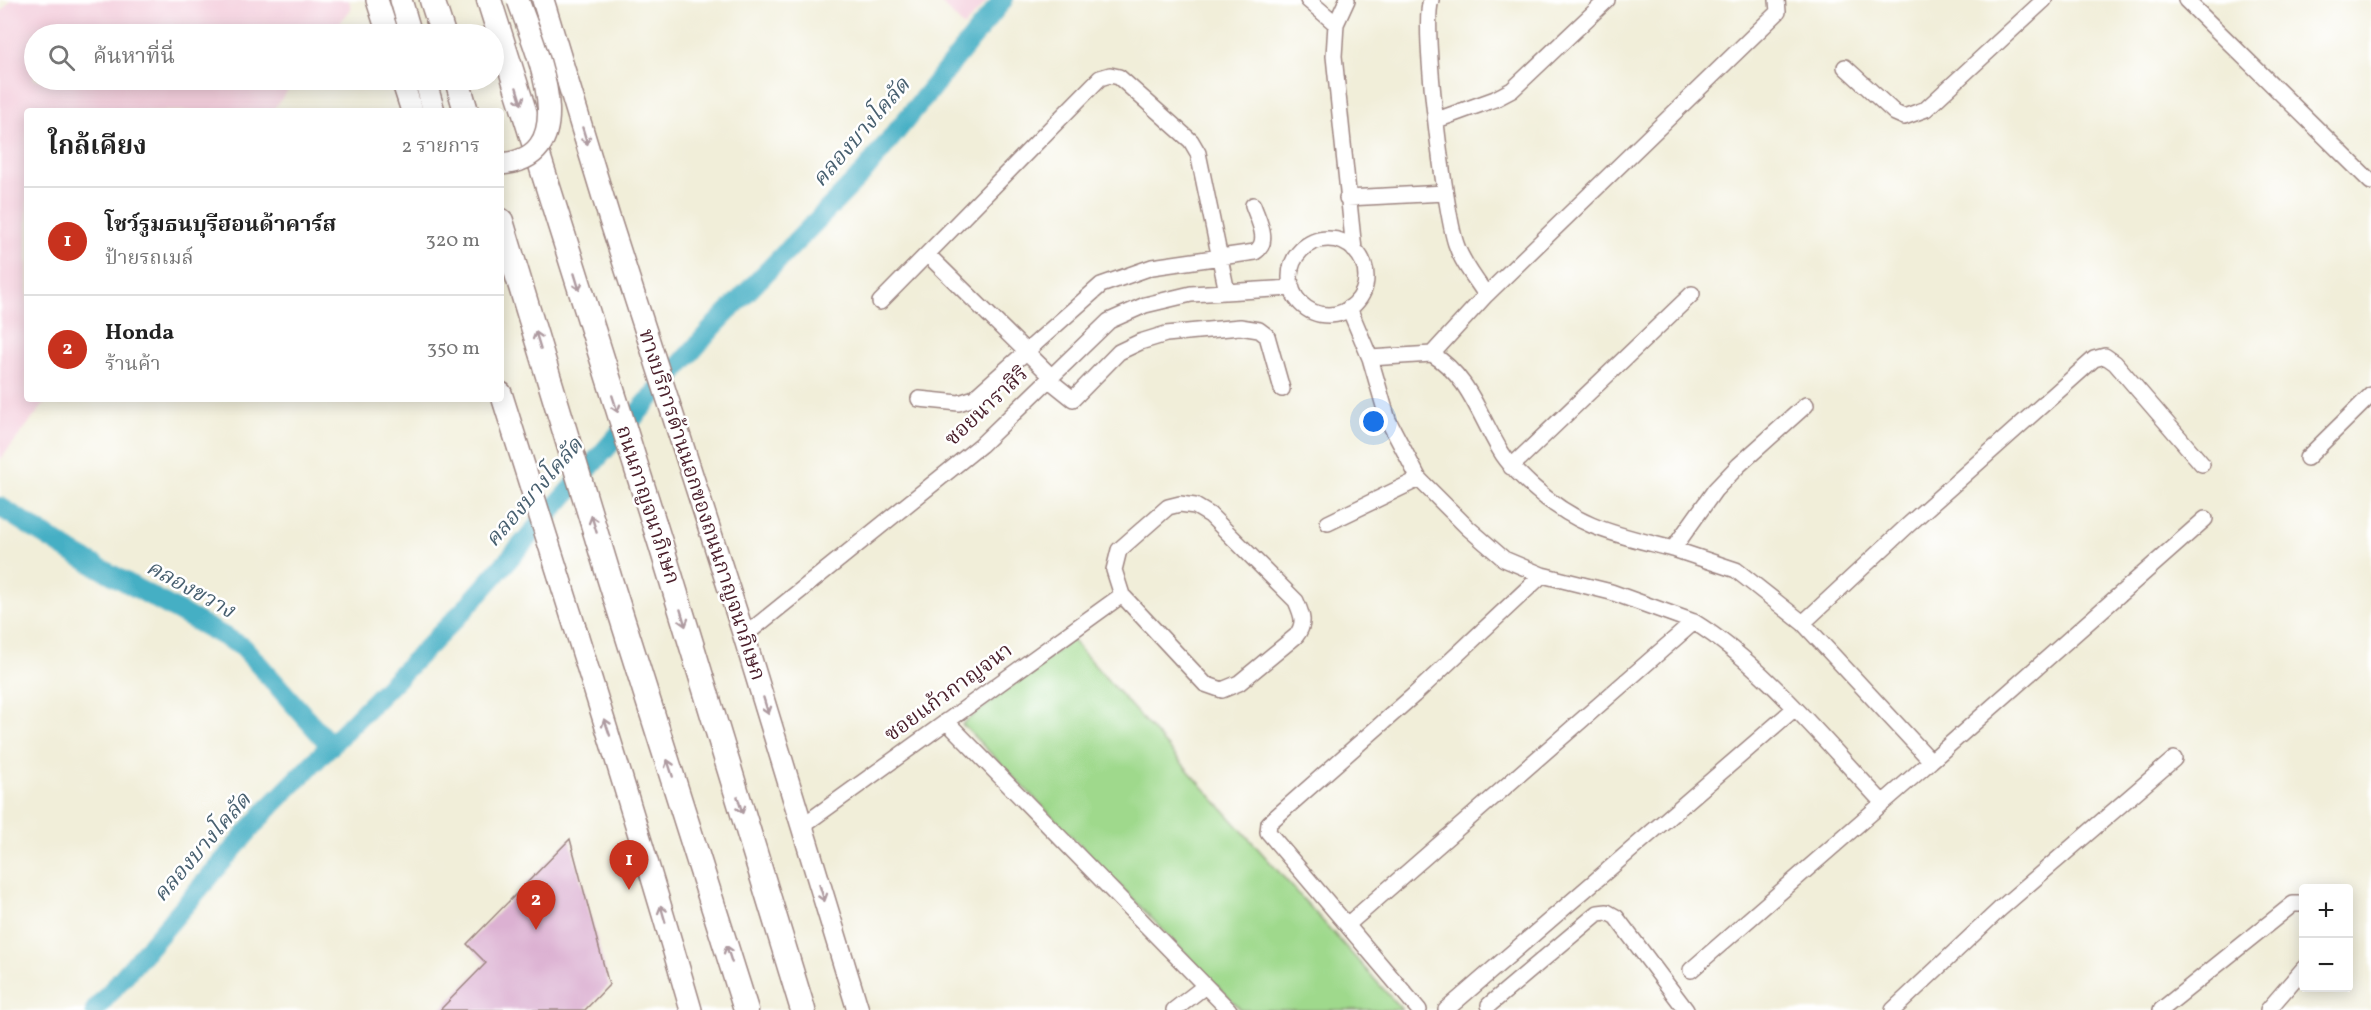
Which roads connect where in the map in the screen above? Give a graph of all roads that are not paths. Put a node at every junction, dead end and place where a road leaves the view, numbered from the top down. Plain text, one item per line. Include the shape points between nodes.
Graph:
1 (377, 0) edge
2 (401, 0) edge
3 (432, 0) edge
4 (489, 0) edge
5 (518, 0) edge
6 (543, 0) edge
7 (1308, 0) edge
8 (1347, 0) edge
9 (1431, 0) edge
10 (1606, 0) edge
11 (1778, 0) edge
12 (2044, 0) edge
13 (2186, 0) edge
14 (385, 24) edge
15 (408, 24) edge
16 (439, 24) edge
17 (496, 24) edge
18 (1336, 24) junction
19 (504, 48) edge
20 (1845, 67) dead end
21 (405, 90) edge
22 (428, 90) edge
23 (460, 90) edge
24 (411, 108) edge
25 (434, 108) edge
26 (465, 108) edge
27 (1437, 120) junction
28 (504, 163) edge
29 (2371, 182) edge
30 (1445, 193) junction
31 (1347, 198) junction
32 (1253, 205) dead end
33 (504, 231) edge
34 (1354, 250) junction
35 (928, 255) junction
36 (1220, 258) junction
37 (1291, 288) junction
38 (1227, 292) junction
39 (1692, 294) dead end
40 (1486, 295) junction
41 (880, 302) dead end
42 (1349, 308) junction
43 (1026, 351) junction
44 (1432, 354) junction
45 (1370, 358) junction
46 (1049, 377) junction
47 (1282, 389) dead end
48 (2371, 395) edge
49 (919, 399) dead end
50 (504, 402) edge
51 (1806, 405) dead end
52 (2307, 458) dead end
53 (2202, 464) dead end
54 (1511, 467) junction
55 (1419, 479) junction
56 (2205, 519) dead end
57 (1328, 523) dead end
58 (1673, 549) junction
59 (1542, 575) junction
60 (1122, 595) junction
61 (1694, 622) junction
62 (1803, 623) junction
63 (744, 636) junction
64 (1794, 709) junction
65 (946, 721) junction
66 (2174, 759) dead end
67 (1932, 761) junction
68 (1883, 803) junction
69 (802, 826) junction
70 (2299, 904) edge
71 (1347, 925) junction
72 (1691, 970) dead end
73 (2299, 974) edge
74 (1205, 986) junction
75 (1489, 1005) dead end
76 (691, 1010) edge
77 (746, 1010) edge
78 (803, 1010) edge
79 (858, 1010) edge
80 (1174, 1010) edge
81 (1229, 1010) edge
82 (1419, 1010) edge
83 (1446, 1010) edge
84 (1686, 1010) edge
85 (1893, 1010) edge
86 (2161, 1010) edge
87 (2268, 1010) edge

1 - 14 main road
2 - 15 main road
3 - 16 highway
4 -> 17 highway, ถนนกาญจนาภิเษก
5 - 28 main road, bridge via 548,92 549,127 533,150
6 -> 63 main road, ทางบริการด้านนอกของถนนกาญจนาภิเษก
7 - 18 street
8 - 18 street
9 - 27 street via 1428,26
10 - 27 street via 1512,90
11 - 40 street via 1778,12
12 - 20 street via 1916,114 1904,117 1895,113
13 - 29 street
18 - 31 street via 1334,56
19 -> 78 highway, ถนนกาญจนาภิเษก
21 - 24 main road
22 - 25 main road
23 - 26 highway
27 - 30 street
30 - 31 street
30 - 40 street via 1456,247
31 - 34 street
32 - 36 street via 1264,242 1262,248
77 -> 33 highway
34 - 37 street via 1334,240 1310,244 1293,262
34 - 42 street via 1365,270 1365,282 1362,293
35 - 36 street via 1100,78 1110,75 1119,77 1191,141 1203,169
35 - 41 street
35 - 43 street
36 - 38 street
36 - 43 street via 1152,267 1101,285
37 - 38 street, ซอยนาราสิริ
37 - 42 street via 1297,300 1319,314 1332,315
38 - 46 street, ซอยนาราสิริ via 1191,294 1145,305 1109,321
39 - 54 street
40 - 44 street
42 - 45 street
43 - 46 street
43 - 49 street via 974,398 959,403
44 - 45 street
44 - 54 street via 1461,378
45 - 55 street via 1388,420
46 - 47 street via 1073,399 1119,352 1140,342 1166,334 1240,327 1259,330 1267,336
46 - 63 street, ซอยนาราสิริ via 981,445
48 - 52 street
76 -> 50 main road via 611,737
51 - 58 street via 1715,490
53 - 62 street via 2115,363 2105,356 2094,359
54 - 58 street via 1557,509 1578,521
55 - 57 street
55 - 59 street via 1495,552
56 - 67 street
58 - 62 street via 1736,570
59 - 61 street via 1611,592
59 - 71 street via 1269,823 1268,832
60 - 60 street via 1205,684 1222,690 1239,683 1302,628 1296,601 1210,515 1195,506 1168,507 1119,549 1114,570
60 - 65 street, ซอยแก้วกาญจนา
61 - 64 street via 1729,646
61 - 71 street
62 - 67 street
63 -> 69 main road, ทางบริการด้านนอกของถนนกาญจนาภิเษก
64 - 68 street
64 - 83 street
65 - 69 street, ซอยแก้วกาญจนา
65 - 74 street
66 - 85 street via 2000,909
67 - 68 street
68 - 72 street
69 -> 79 main road, ทางบริการด้านนอกของถนนกาญจนาภิเษก
70 - 86 street via 2293,904
71 - 82 street
73 - 87 street
74 - 80 street
74 - 81 street
75 - 84 street via 1603,912 1616,917

